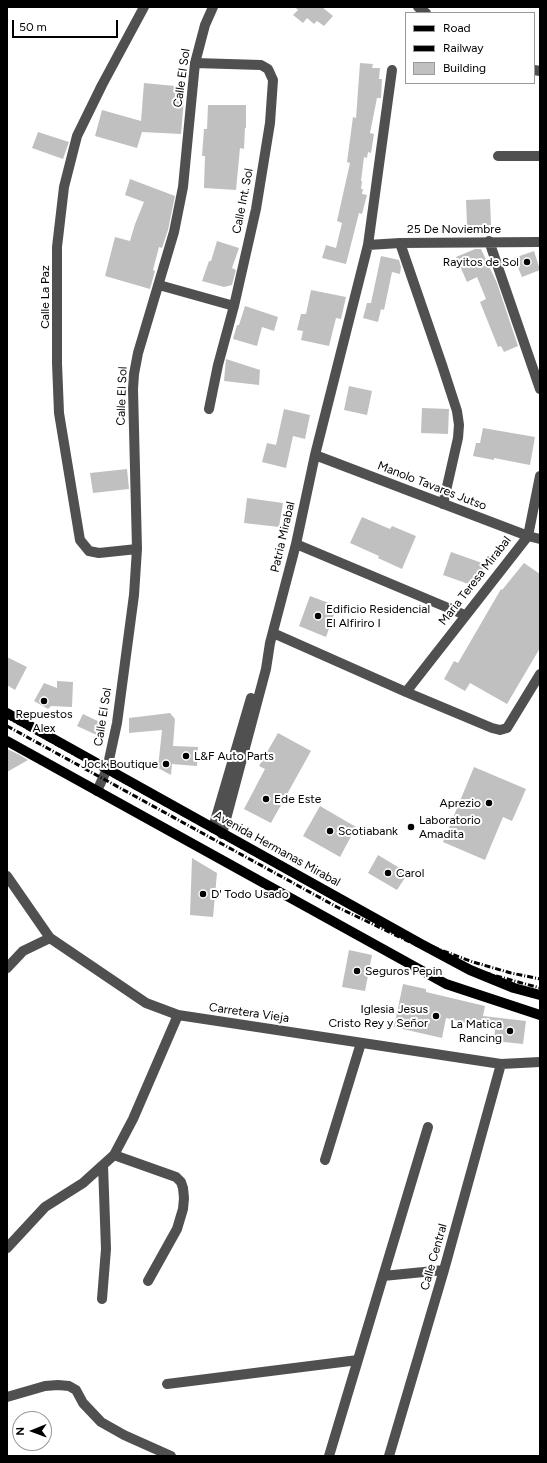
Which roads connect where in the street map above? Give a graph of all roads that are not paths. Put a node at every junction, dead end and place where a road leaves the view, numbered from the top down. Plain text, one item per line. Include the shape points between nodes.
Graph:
1 (144, 7) edge
2 (213, 7) edge
3 (195, 63) junction
4 (392, 70) dead end
5 (498, 156) dead end
6 (540, 156) edge
7 (489, 242) junction
8 (540, 242) edge
9 (400, 243) junction
10 (368, 245) junction
11 (158, 285) junction
12 (234, 306) junction
13 (540, 389) edge
14 (209, 410) dead end
15 (315, 455) junction
16 (540, 476) edge
17 (442, 504) junction
18 (528, 536) junction
19 (540, 539) edge
20 (296, 544) junction
21 (137, 549) junction
22 (465, 615) junction
23 (272, 638) junction
24 (540, 674) edge
25 (406, 692) junction
26 (7, 713) edge
27 (7, 741) edge
28 (107, 769) junction
29 (97, 791) junction
30 (217, 831) junction
31 (7, 876) edge
32 (50, 938) junction
33 (7, 968) edge
34 (540, 995) edge
35 (178, 1015) junction
36 (540, 1015) edge
37 (361, 1042) junction
38 (540, 1062) edge
39 (502, 1064) junction
40 (428, 1127) dead end
41 (114, 1154) junction
42 (325, 1160) dead end
43 (103, 1165) junction
44 (7, 1248) edge
45 (444, 1270) junction
46 (383, 1276) junction
47 (148, 1281) dead end
48 (102, 1300) dead end
49 (358, 1360) junction
50 (167, 1384) dead end
51 (7, 1397) edge
52 (171, 1456) edge
53 (329, 1456) edge
54 (389, 1456) edge

1 - 21 street, Calle La Paz via 77,136 64,187 57,247 59,413 80,540 89,551 99,553
2 - 3 street, Calle El Sol via 205,24
3 - 11 street, Calle El Sol via 183,187 174,232
3 - 12 street, Calle Int. Sol via 261,65 268,69 273,80 270,123 256,209
4 - 10 street, Patria Mirabal
5 - 6 street
7 - 8 street, 25 De Noviembre
7 - 9 street, 25 De Noviembre
7 - 13 street
9 - 10 street, 25 De Noviembre
9 - 17 street via 457,411 458,438
10 - 15 street, Patria Mirabal
11 - 12 street
11 - 21 street, Calle El Sol via 138,353 133,389
12 - 14 street, Calle Int. Sol
15 - 17 street, Manolo Tavares Jutso
15 - 20 street, Patria Mirabal
16 - 18 street, Maria Teresa Mirabal
17 - 18 street, Manolo Tavares Jutso
18 - 19 street, Manolo Tavares Jutso
18 - 22 street, Maria Teresa Mirabal
20 - 22 street
20 - 23 street, Patria Mirabal
21 - 28 street, Calle El Sol via 134,596 117,722
22 - 25 street, Maria Teresa Mirabal
23 - 25 street
23 - 30 street, Patria Mirabal via 266,669
24 - 25 street via 507,728 500,730
26 - 28 main road, Avenida Hermanas Mirabal
27 - 29 main road
28 - 29 street, Calle El Sol
28 - 30 main road, Avenida Hermanas Mirabal
29 - 36 main road via 446,984
30 - 34 main road, Avenida Hermanas Mirabal via 470,970 514,988
31 - 32 street, Carretera Vieja
32 - 33 street via 23,951
32 - 35 street, Carretera Vieja via 146,1003
35 - 37 street, Carretera Vieja
35 - 41 street via 133,1119
37 - 39 street, Carretera Vieja
37 - 42 street
38 - 39 street, Carretera Vieja
39 - 45 street, Calle Central
40 - 46 street
41 - 43 street
41 - 47 street via 176,1177 184,1188 183,1209 177,1230
43 - 44 street via 83,1183 45,1207
43 - 48 street via 106,1249
45 - 46 street
45 - 54 street, Calle Central
46 - 49 street
49 - 50 street
49 - 53 street
51 - 52 street via 45,1386 69,1386 76,1390 101,1422 124,1436

